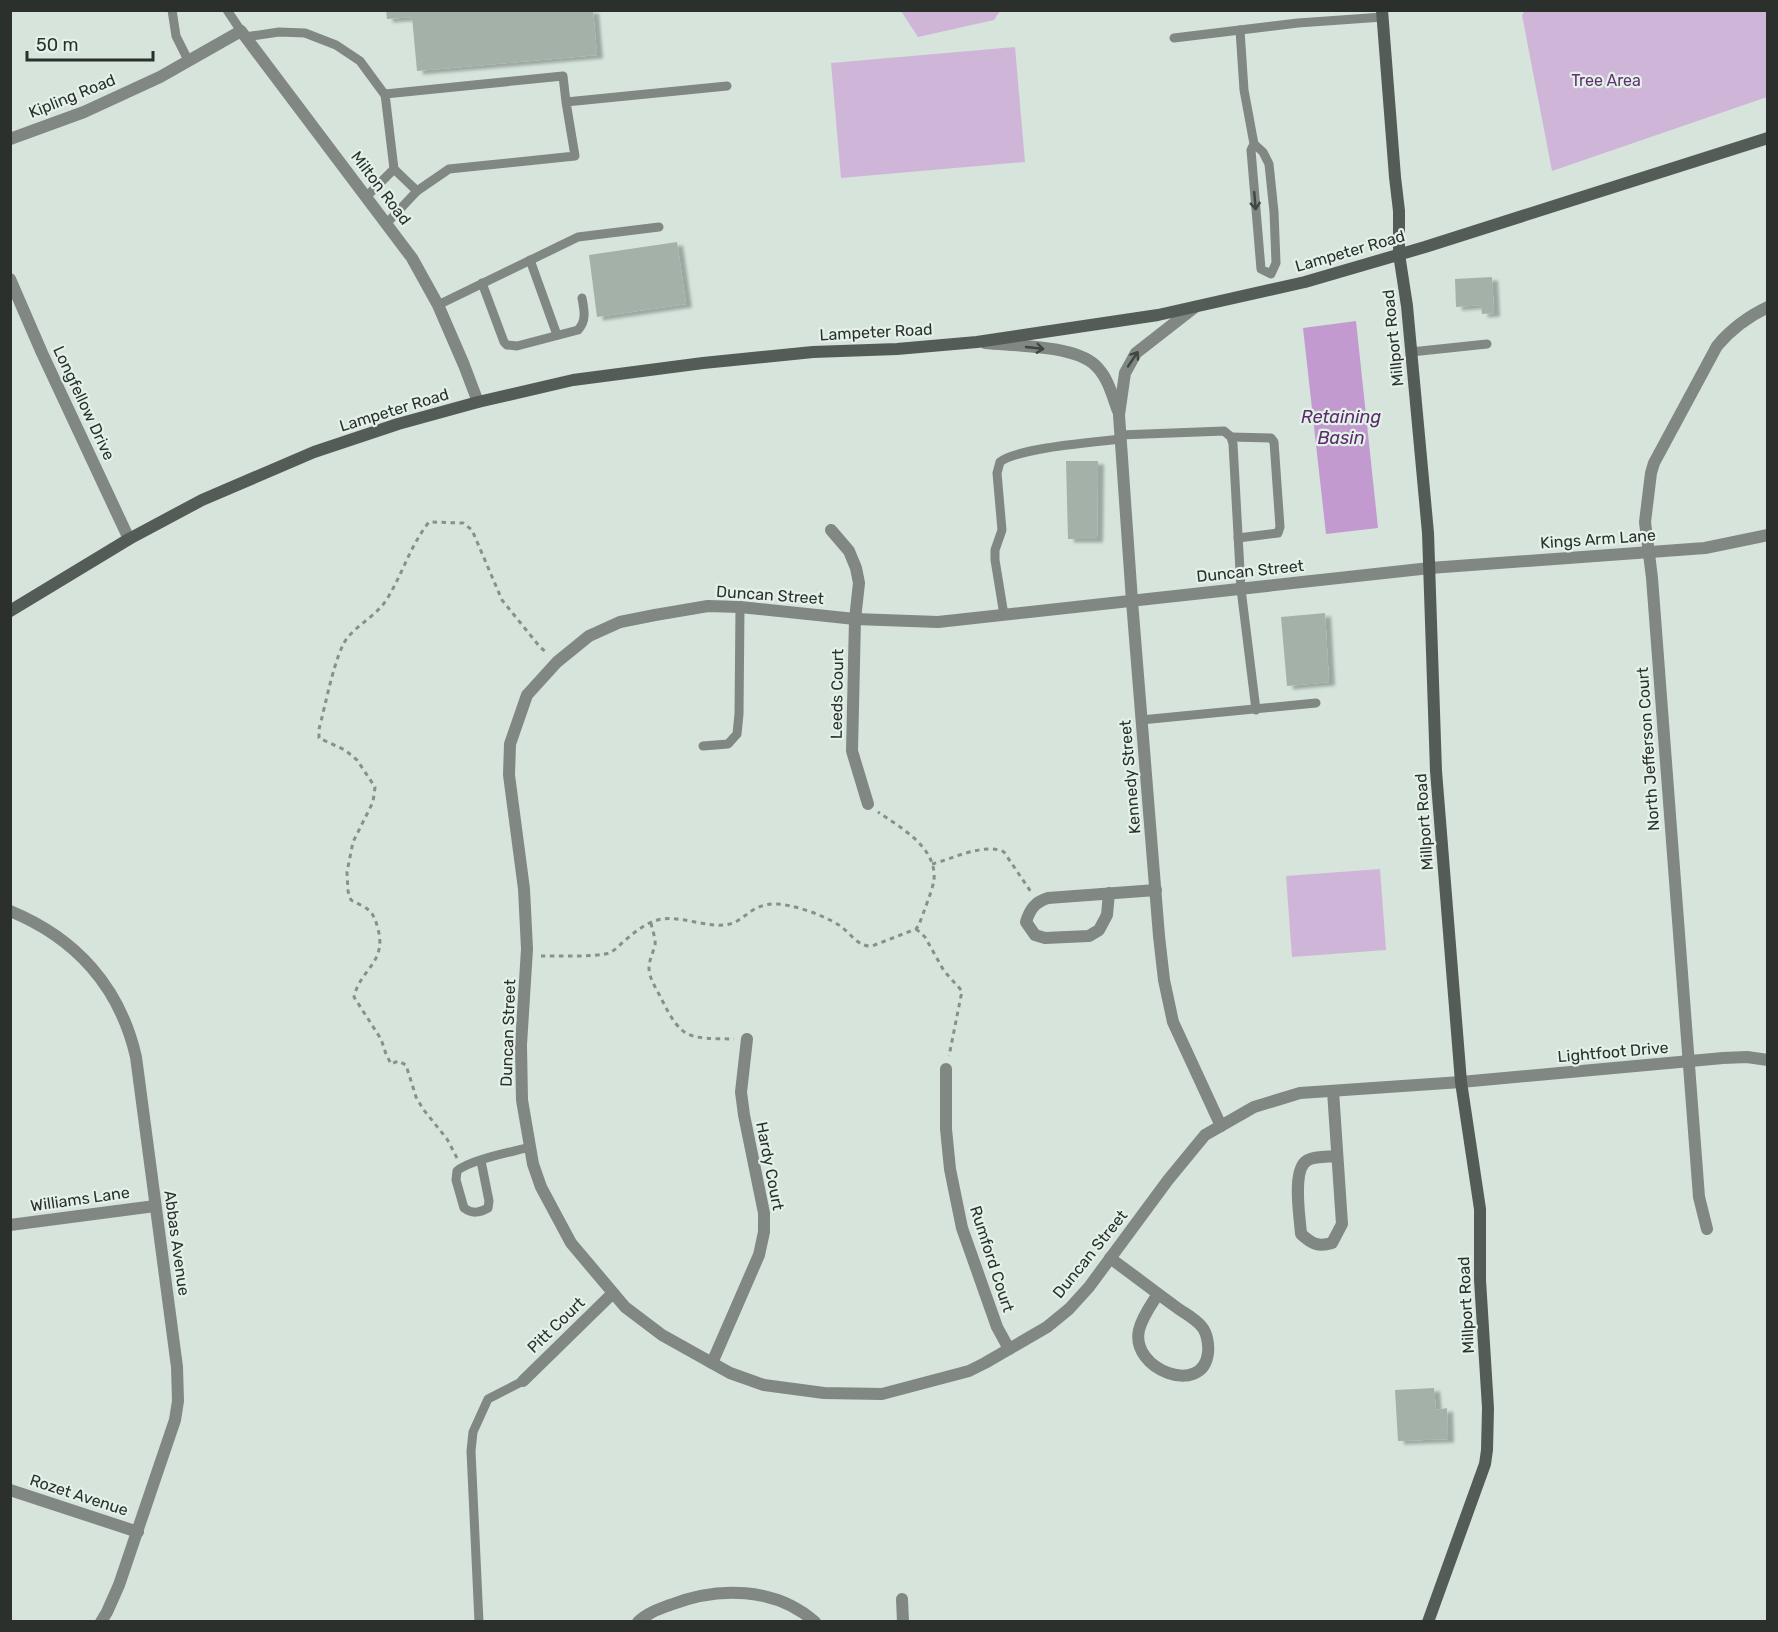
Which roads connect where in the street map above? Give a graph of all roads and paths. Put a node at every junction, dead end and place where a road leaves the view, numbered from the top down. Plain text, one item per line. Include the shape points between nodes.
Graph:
1 (172, 10) edge
2 (227, 10) edge
3 (1383, 14) edge
4 (1240, 30) junction
5 (243, 34) junction
6 (1174, 38) dead end
7 (188, 60) junction
8 (728, 86) dead end
9 (385, 95) junction
10 (567, 102) junction
11 (1767, 138) edge
12 (10, 139) edge
13 (1254, 144) junction
14 (394, 169) junction
15 (417, 191) junction
16 (367, 196) junction
17 (387, 223) junction
18 (659, 226) dead end
19 (1399, 254) junction
20 (530, 260) junction
21 (1271, 274) junction
22 (10, 279) edge
23 (482, 284) junction
24 (1276, 289) junction
25 (582, 298) dead end
26 (438, 305) junction
27 (1195, 307) junction
28 (1767, 307) edge
29 (557, 335) junction
30 (977, 342) junction
31 (1487, 344) dead end
32 (1411, 352) junction
33 (478, 402) junction
34 (1119, 415) junction
35 (1120, 437) junction
36 (1231, 437) junction
37 (831, 530) dead end
38 (1767, 535) edge
39 (1238, 538) junction
40 (129, 539) junction
41 (1649, 552) junction
42 (1430, 568) junction
43 (1241, 589) junction
44 (1132, 601) junction
45 (740, 607) junction
46 (10, 611) edge
47 (1004, 615) junction
48 (855, 619) junction
49 (557, 662) junction
50 (1316, 703) dead end
51 (1256, 710) junction
52 (1141, 720) junction
53 (703, 746) dead end
54 (868, 804) joint
55 (932, 864) junction
56 (1155, 890) junction
57 (1109, 893) junction
58 (1038, 901) junction
59 (10, 911) edge
60 (651, 922) junction
61 (915, 929) junction
62 (527, 956) junction
63 (747, 1039) joint
64 (1767, 1060) edge
65 (1688, 1062) junction
66 (946, 1069) joint
67 (1461, 1082) junction
68 (1333, 1091) junction
69 (1221, 1126) junction
70 (530, 1147) junction
71 (1337, 1156) junction
72 (481, 1161) junction
73 (462, 1167) junction
74 (155, 1206) junction
75 (10, 1225) edge
76 (1707, 1229) dead end
77 (1110, 1258) junction
78 (613, 1293) junction
79 (1158, 1293) junction
80 (1009, 1349) junction
81 (712, 1363) junction
82 (523, 1381) joint
83 (10, 1490) edge
84 (138, 1532) junction
85 (902, 1599) dead end
86 (101, 1622) edge
87 (479, 1622) edge
88 (638, 1622) edge
89 (815, 1622) edge
90 (903, 1622) edge
91 (1428, 1622) edge

1 - 7 lane via 177,36
2 - 5 lane, Milton Road
3 - 4 lane
3 - 19 main road, Millport Road
4 - 6 lane
4 - 13 lane via 1244,90
5 - 7 street, Kipling Road
5 - 9 lane via 305,33 336,45 360,61
5 - 16 street, Milton Road
7 - 12 street, Kipling Road via 84,112
8 - 10 lane
9 - 10 lane via 563,76
9 - 14 lane
10 - 15 lane via 575,156 449,169
11 - 19 main road, Lampeter Road
13 - 21 lane via 1269,164 1276,263
13 -> 21 lane via 1251,150 1261,269
14 - 15 lane
14 - 16 lane
15 - 17 lane
16 - 17 street, Milton Road
17 - 26 street, Milton Road
18 - 20 lane via 578,237
19 - 24 main road, Lampeter Road
19 - 32 main road, Millport Road
20 - 23 lane
20 - 29 lane
21 - 24 lane
22 - 40 street, Longfellow Drive
23 - 26 lane
23 - 29 lane via 507,345
24 - 27 main road, Lampeter Road
25 - 29 lane via 581,327
26 - 33 street, Milton Road
27 - 30 main road, Lampeter Road
34 -> 27 street, Kennedy Street via 1125,372 1136,353
28 - 41 street, North Jefferson Court via 1738,323 1717,346 1654,463 1646,505
30 - 33 main road, Lampeter Road via 704,363 573,380
30 -> 34 street, Kennedy Street via 1066,351 1084,357 1109,384
31 - 32 lane
32 - 42 main road, Millport Road
33 - 40 main road, Lampeter Road via 314,452 202,500
34 - 35 street, Kennedy Street
35 - 36 lane via 1224,431
35 - 44 street, Kennedy Street
35 - 47 lane via 1038,450 1000,462 997,473 1002,530 995,560
36 - 39 lane
36 - 39 lane via 1271,438 1275,453 1278,533
37 - 48 street, Leeds Court via 849,551 856,568 859,583
38 - 41 street, Kings Arm Lane via 1705,548
39 - 43 lane
40 - 46 main road, Lampeter Road
41 - 42 street, Kings Arm Lane
41 - 65 street, North Jefferson Court
42 - 43 street, Duncan Street
42 - 67 main road, Millport Road via 1436,771
43 - 44 street, Duncan Street
43 - 51 lane
44 - 47 street, Duncan Street
44 - 52 street, Kennedy Street
45 - 48 street, Duncan Street
45 - 49 street, Duncan Street via 708,606 620,622 589,636
45 - 53 lane via 737,734 728,744
47 - 48 street, Duncan Street via 938,622
48 - 54 street, Leeds Court via 852,752
49 - 62 street, Duncan Street via 527,695 510,744 509,775 524,889
49 - 73 path via 502,600 472,530 463,523 429,522 388,599 340,649 319,729 320,738 357,760 375,787 373,802 352,842 346,872 351,900 375,916 380,951 354,997 381,1039 391,1064 398,1061 406,1065 416,1097
50 - 51 lane
51 - 52 lane
52 - 56 street, Kennedy Street
54 - 55 path via 920,842
55 - 58 path via 980,850 998,849
55 - 61 path via 934,880
56 - 57 street
56 - 69 street, Kennedy Street via 1164,980 1173,1022
57 - 58 street
57 - 58 street via 1107,915 1099,930 1089,936 1035,935 1026,922
59 - 74 street, Abbas Avenue via 77,950 126,1021 136,1057
60 - 61 path via 664,919 731,924 753,908 777,903 840,926 865,946
60 - 62 path via 607,955
60 - 63 path via 655,944 650,975 679,1028 699,1038
61 - 66 path via 925,937 944,971 962,991
62 - 70 street, Duncan Street via 521,1045 522,1100
63 - 81 street, Hardy Court via 741,1092 764,1213 764,1232 759,1255
64 - 65 street, Lightfoot Drive via 1747,1057
65 - 67 street, Lightfoot Drive
65 - 76 street, North Jefferson Court via 1699,1197
66 - 80 street, Rumford Court via 950,1169 962,1228 997,1327
67 - 68 street, Duncan Street
67 - 91 main road, Millport Road via 1480,1209 1487,1450
68 - 69 street, Duncan Street via 1280,1098 1254,1107
68 - 71 street
69 - 77 street, Duncan Street via 1204,1135
70 - 72 lane
70 - 78 street, Duncan Street via 542,1187 570,1243
71 - 71 street via 1308,1160 1301,1165 1298,1177 1301,1234 1320,1246 1332,1243 1342,1224
72 - 73 lane
72 - 73 lane via 489,1201 484,1210 474,1213 464,1208 456,1180
74 - 75 street, Williams Lane
74 - 84 street, Abbas Avenue via 178,1401
77 - 79 street
77 - 80 street, Duncan Street via 1069,1309
78 - 81 street, Duncan Street via 662,1335
78 - 82 street, Pitt Court
79 - 79 street via 1144,1315 1138,1346 1154,1366 1178,1376 1190,1375 1208,1359 1209,1345 1202,1327
80 - 81 street, Duncan Street via 969,1371 882,1394 824,1393 764,1385
82 - 87 lane via 488,1399 473,1432
83 - 84 street, Rozet Avenue
84 - 86 street, Abbas Avenue
85 - 90 street
88 - 89 street via 687,1598 745,1593 775,1598

